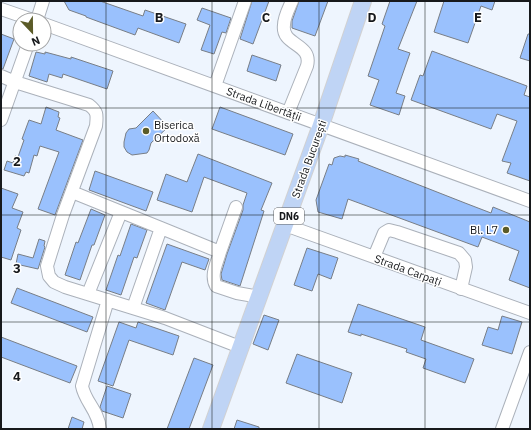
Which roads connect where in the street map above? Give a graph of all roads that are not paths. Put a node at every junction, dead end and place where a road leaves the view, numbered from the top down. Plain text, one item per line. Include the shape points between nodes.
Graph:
1 (43, 1) edge
2 (245, 1) edge
3 (292, 1) edge
4 (363, 1) edge
5 (1, 8) edge
6 (12, 12) edge
7 (40, 12) edge
8 (52, 27) edge
9 (25, 52) edge
10 (1, 76) edge
11 (15, 82) junction
12 (215, 86) junction
13 (288, 113) junction
14 (1, 120) edge
15 (321, 125) junction
16 (72, 192) junction
17 (530, 201) edge
18 (236, 207) dead end
19 (121, 212) junction
20 (285, 225) junction
21 (160, 228) junction
22 (220, 252) junction
23 (374, 257) junction
24 (461, 289) junction
25 (88, 294) junction
26 (259, 297) junction
27 (108, 300) junction
28 (133, 308) junction
29 (530, 314) edge
30 (240, 347) junction
31 (530, 352) edge
32 (100, 429) edge
33 (211, 429) edge
34 (502, 429) edge

1 - 7 street
2 - 12 street
3 - 13 street via 284,30 290,41 304,50 309,61
4 - 15 main road, Strada București / DN6
5 - 6 street
8 - 12 street, Strada Libertății
9 - 11 street
10 - 11 street
11 - 14 street
11 - 16 street via 89,105 95,110 96,126
12 - 13 street, Strada Libertății
13 - 15 street, Strada Libertății
15 - 17 street, Strada Libertății
15 - 20 main road, Strada București / DN6
16 - 19 street
16 - 25 street via 47,266 49,276 54,282
18 - 22 street
19 - 21 street
19 - 25 street
20 - 23 street, Strada Carpați
20 - 26 main road, Strada București / DN6
21 - 22 street
21 - 28 street
22 - 26 street via 213,272 216,286
23 - 24 street, Strada Carpați
23 - 24 street via 384,233 389,230 459,253 465,260 466,267
24 - 29 street, Strada Carpați
25 - 27 street
26 - 30 main road, Strada București / DN6
27 - 28 street
27 - 32 street via 82,386 83,393 98,417
28 - 30 street
30 - 33 main road, Strada București / DN6
31 - 34 street

